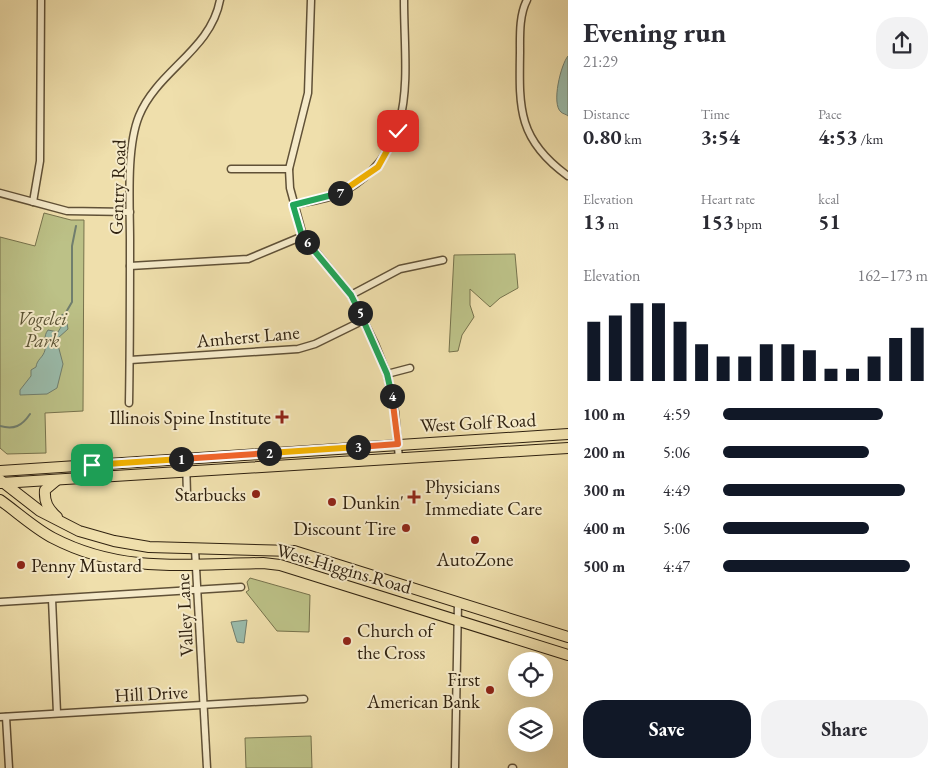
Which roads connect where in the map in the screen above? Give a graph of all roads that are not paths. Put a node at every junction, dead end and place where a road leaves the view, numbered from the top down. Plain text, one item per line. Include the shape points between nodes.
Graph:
1 (42, 0) edge
2 (220, 0) edge
3 (311, 0) edge
4 (404, 0) edge
5 (528, 0) edge
6 (231, 168) dead end
7 (289, 170) junction
8 (568, 176) edge
9 (0, 193) edge
10 (33, 202) junction
11 (293, 205) junction
12 (130, 212) junction
13 (302, 236) junction
14 (443, 260) dead end
15 (130, 266) junction
16 (351, 295) junction
17 (364, 320) junction
18 (130, 360) junction
19 (410, 368) dead end
20 (387, 374) junction
21 (129, 404) dead end
22 (568, 434) edge
23 (398, 444) junction
24 (568, 448) edge
25 (399, 458) junction
26 (186, 459) junction
27 (0, 471) edge
28 (186, 472) junction
29 (57, 480) junction
30 (1, 482) edge
31 (187, 496) dead end
32 (0, 500) edge
33 (65, 524) junction
34 (195, 549) junction
35 (196, 564) junction
36 (241, 587) dead end
37 (198, 589) junction
38 (52, 599) junction
39 (0, 602) edge
40 (458, 602) junction
41 (456, 619) junction
42 (568, 637) edge
43 (568, 655) edge
44 (304, 699) dead end
45 (203, 704) junction
46 (57, 713) junction
47 (3, 717) edge
48 (9, 768) edge
49 (207, 768) edge
50 (454, 768) edge

1 - 10 street via 40,161
2 - 12 street, Gentry Road via 202,39 154,89 138,117 132,140
3 - 7 street via 308,93
4 - 11 street via 404,104 398,131 387,152 378,167 343,192
5 - 8 street via 520,29 519,92 523,122 546,159
6 - 7 street
7 - 11 street
9 - 10 street
10 - 12 street via 75,212
11 - 13 street
12 - 15 street, Gentry Road
13 - 15 street via 248,259
13 - 16 street
14 - 16 street via 400,269
15 - 18 street, Gentry Road
16 - 17 street
17 - 18 street, Amherst Lane via 298,349
17 - 20 street
18 - 21 street, Gentry Road
19 - 20 street
20 - 23 street
22 - 23 main road, West Golf Road
23 - 25 street
23 - 26 main road, West Golf Road
24 - 25 main road, West Golf Road
25 - 28 main road, West Golf Road
26 - 27 main road, West Golf Road
26 - 28 street
28 - 29 main road, West Golf Road
28 - 31 street
29 - 30 main road, West Golf Road
29 - 33 main road via 45,490 45,502 50,512
30 - 33 main road, West Higgins Road via 40,511
32 - 35 main road, West Higgins Road via 50,537 105,559 160,565
33 - 34 main road, West Higgins Road via 114,541 149,547
34 - 35 street, Valley Lane
34 - 40 main road, West Higgins Road via 294,551
35 - 37 street, Valley Lane
35 - 41 main road, West Higgins Road via 280,565
36 - 37 street
37 - 38 street
37 - 45 street, Valley Lane
38 - 39 street
38 - 46 street
40 - 41 street
40 - 42 main road, West Higgins Road
41 - 43 main road, West Higgins Road
41 - 50 street
44 - 45 street, Hill Drive
45 - 46 street, Hill Drive
45 - 49 street, Valley Lane
46 - 47 street, Hill Drive
47 - 48 street

